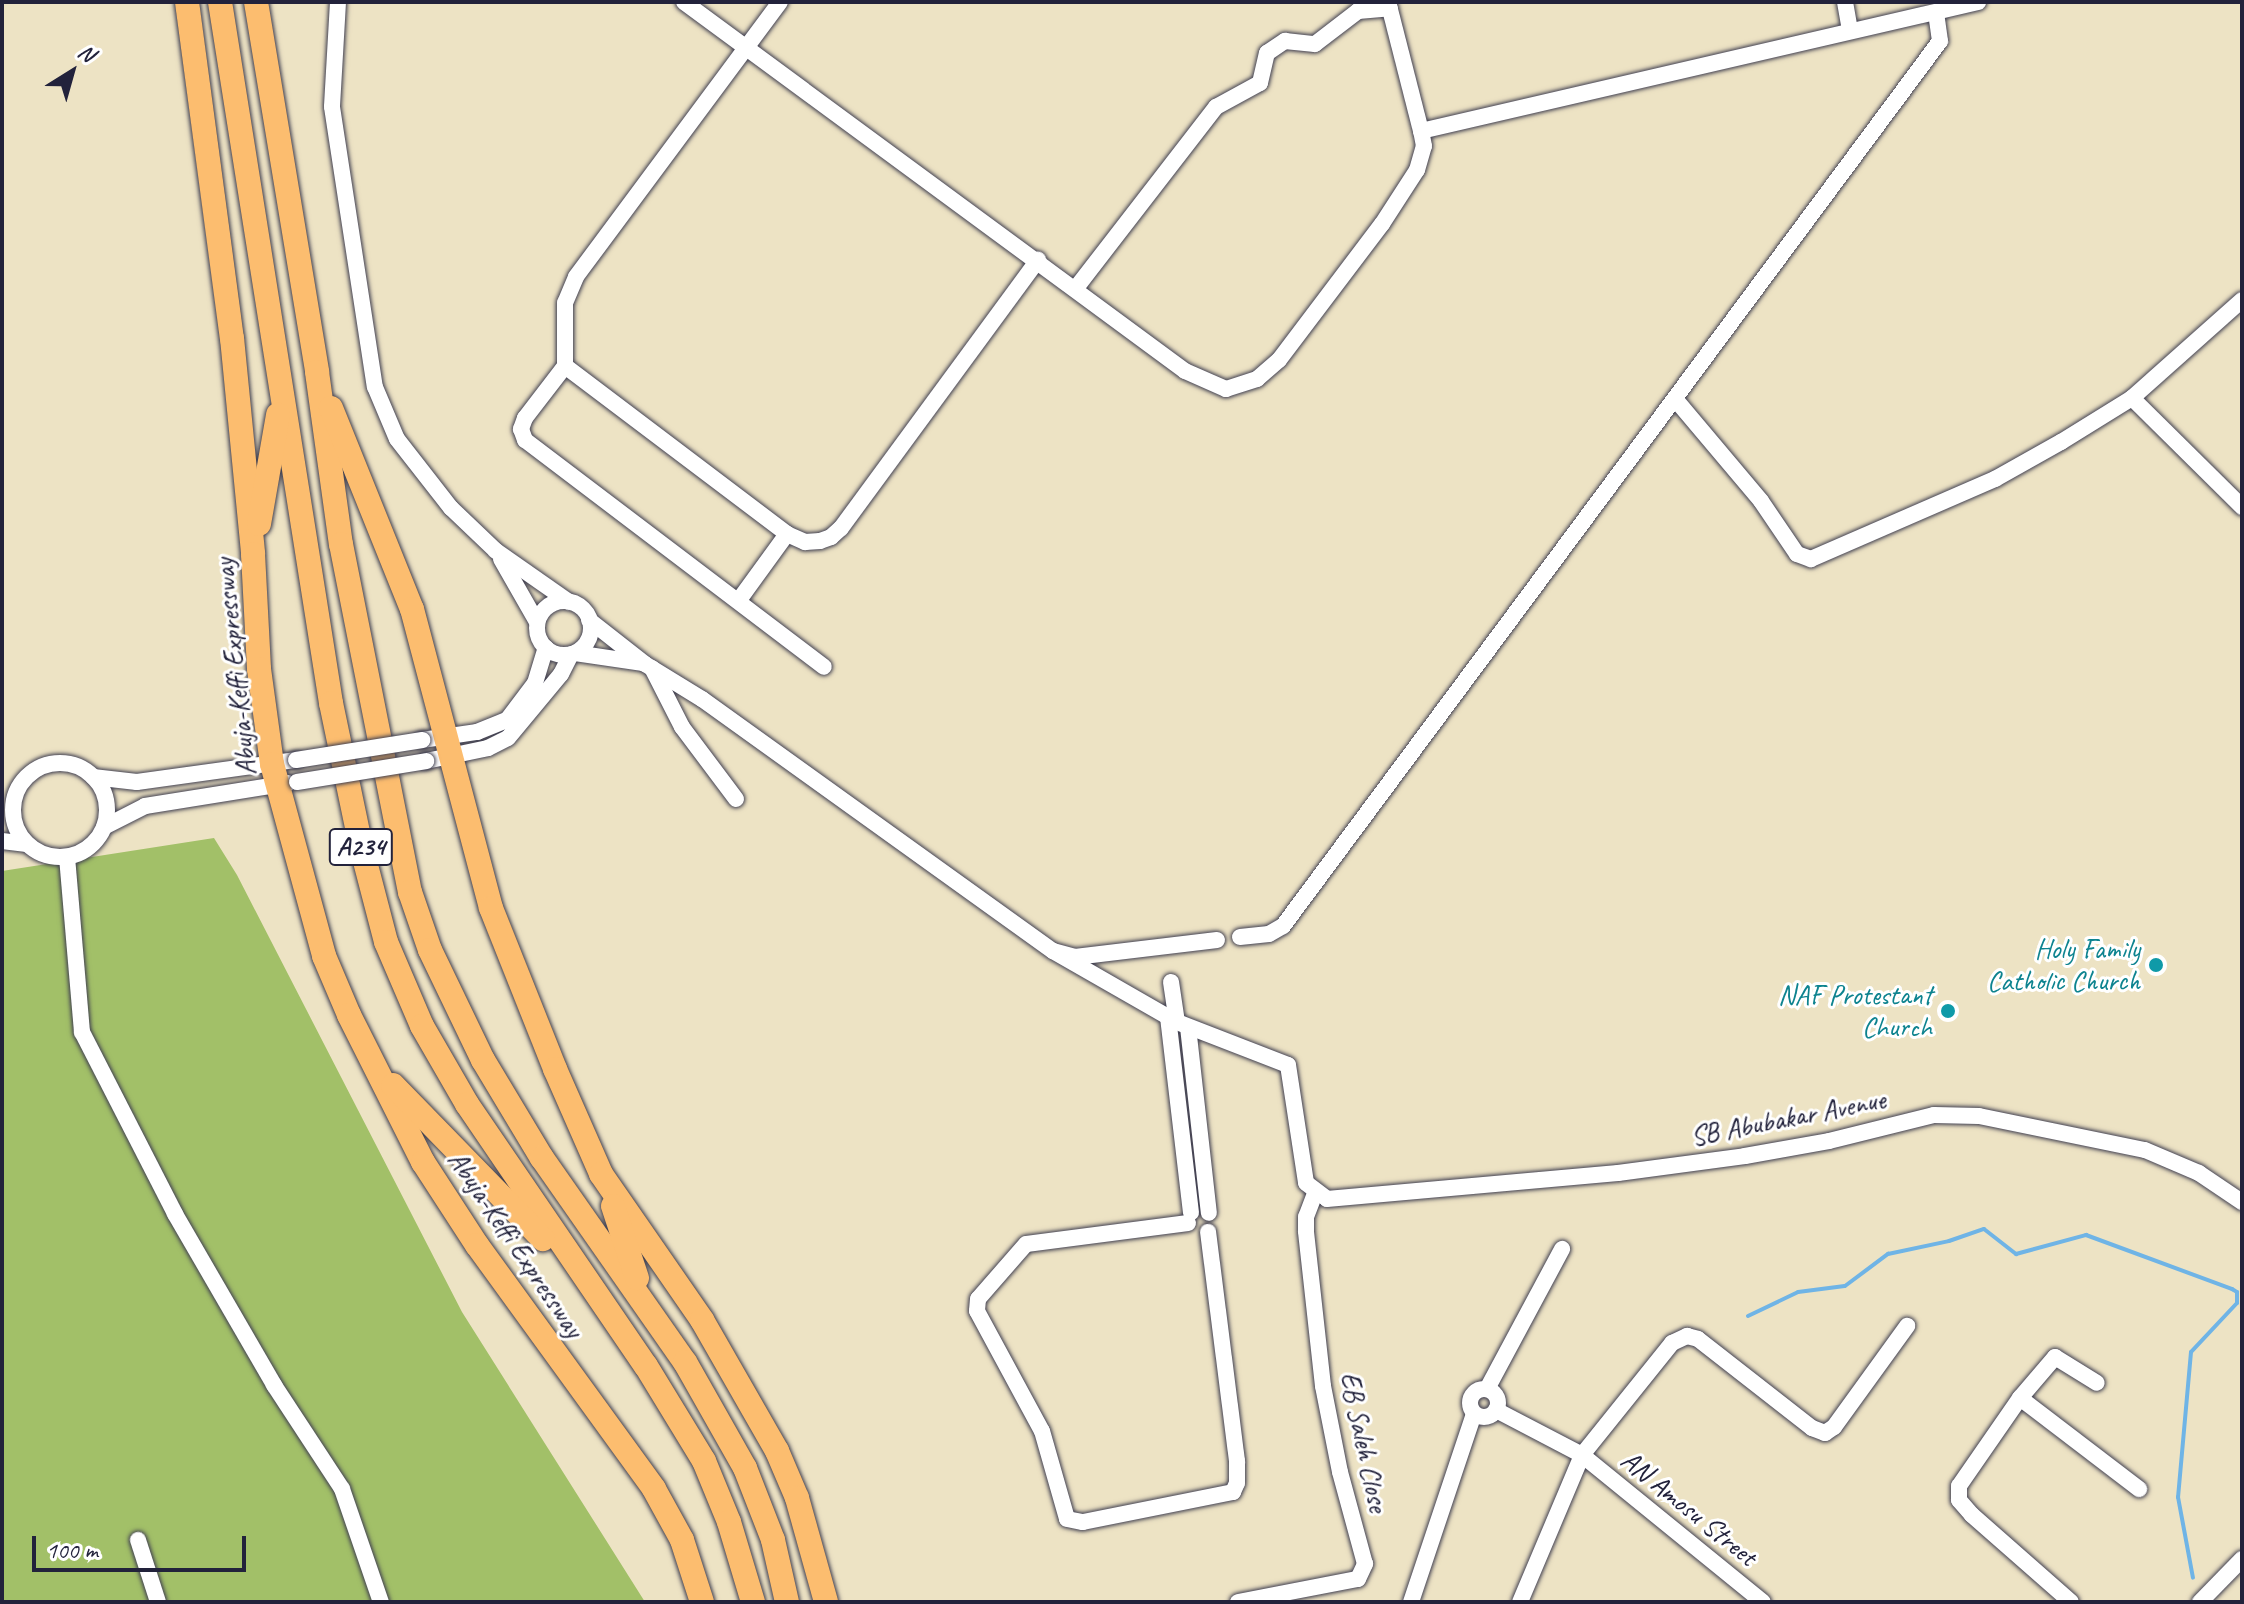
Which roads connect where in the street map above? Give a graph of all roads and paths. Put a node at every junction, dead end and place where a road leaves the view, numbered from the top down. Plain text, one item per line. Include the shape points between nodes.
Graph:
1 (187, 2) edge
2 (220, 2) edge
3 (256, 2) edge
4 (338, 2) edge
5 (684, 2) edge
6 (780, 2) edge
7 (1845, 2) edge
8 (1978, 2) edge
9 (1389, 5) edge
10 (1936, 13) junction
11 (1850, 31) junction
12 (747, 47) junction
13 (1421, 131) junction
14 (1038, 260) junction
15 (1076, 288) junction
16 (2242, 300) edge
17 (565, 366) junction
18 (317, 372) junction
19 (281, 398) junction
20 (2132, 398) junction
21 (1676, 400) junction
22 (2242, 507) edge
23 (787, 534) junction
24 (496, 551) junction
25 (253, 554) junction
26 (739, 600) junction
27 (569, 602) junction
28 (589, 620) junction
29 (537, 622) junction
30 (546, 648) junction
31 (573, 654) junction
32 (649, 666) junction
33 (824, 667) dead end
34 (450, 747) junction
35 (286, 773) junction
36 (93, 777) junction
37 (10, 793) edge
38 (736, 799) dead end
39 (104, 827) junction
40 (2, 841) edge
41 (27, 844) junction
42 (67, 857) junction
43 (1240, 937) dead end
44 (1217, 940) dead end
45 (1053, 951) junction
46 (1171, 982) dead end
47 (1178, 1022) junction
48 (377, 1069) junction
49 (601, 1174) junction
50 (1321, 1196) junction
51 (2242, 1202) edge
52 (1209, 1213) junction
53 (1189, 1218) junction
54 (1208, 1232) junction
55 (1562, 1249) dead end
56 (589, 1286) junction
57 (644, 1300) junction
58 (1907, 1326) dead end
59 (2097, 1383) dead end
60 (1487, 1389) junction
61 (2020, 1398) junction
62 (1496, 1410) junction
63 (1474, 1414) junction
64 (1582, 1455) junction
65 (2139, 1489) dead end
66 (138, 1540) dead end
67 (2242, 1559) edge
68 (158, 1602) edge
69 (381, 1602) edge
70 (702, 1602) edge
71 (753, 1602) edge
72 (787, 1602) edge
73 (826, 1602) edge
74 (1238, 1602) edge
75 (1411, 1602) edge
76 (1520, 1602) edge
77 (1763, 1602) edge
78 (2071, 1602) edge
79 (2200, 1602) edge

1 - 25 highway, Abuja-Keffi Expressway via 232,338
2 - 19 highway, Abuja-Keffi Expressway / A234
3 - 18 highway, A234
4 - 24 street via 332,107 375,387 410,457 451,508
5 - 12 street
6 - 12 street
7 - 11 street
8 - 10 street
9 - 13 street
9 - 15 street via 1358,11 1315,44 1285,41 1267,53 1260,83 1216,107
10 - 11 street
10 - 21 street via 1940,41
11 - 13 street
12 - 14 street
12 - 17 street via 576,277 565,303
13 - 15 street via 1424,146 1417,170 1382,224 1298,337 1257,379 1216,387 1185,371
14 - 15 street
14 - 23 street via 841,528 814,542
16 - 20 street
17 - 23 street
17 - 26 street via 525,418 525,440
18 - 34 highway via 412,609
18 - 57 highway, A234 via 341,544 410,892 455,1007 483,1060 542,1158
19 - 25 highway
19 - 56 highway, Abuja-Keffi Expressway / A234 via 331,703 386,942 422,1026 467,1104
20 - 21 street via 1995,479 1811,559 1797,554 1761,501
20 - 22 street
21 - 43 street via 1283,926 1269,934
23 - 26 street
24 - 27 street
24 - 29 street
25 - 35 highway, Abuja-Keffi Expressway via 259,669
26 - 33 street
27 - 28 street via 582,608
27 - 29 street via 549,605
28 - 31 street via 587,643
28 - 32 street
29 - 30 street
30 - 31 street
30 - 34 street via 535,683 507,720
31 - 32 street
31 - 34 street via 516,732 488,748
32 - 38 street via 682,727
32 - 45 street
34 - 35 street, bridge via 426,761
34 - 35 street, bridge via 422,740
34 - 49 highway via 491,908
35 - 36 street via 137,782
35 - 39 street via 145,806
35 - 48 highway, Abuja-Keffi Expressway via 324,956
36 - 37 street via 67,764 52,764 38,768
36 - 39 street via 106,801
37 - 41 street via 14,819
39 - 42 street via 90,847
40 - 41 street
41 - 42 street
42 - 69 street via 82,1032 175,1214 274,1385 342,1489
44 - 45 street via 1075,957
45 - 47 street
46 - 47 street
47 - 50 street via 1288,1065 1306,1183
47 - 52 street via 1192,1056
47 - 53 street via 1174,1056
48 - 56 highway
48 - 70 highway, Abuja-Keffi Expressway via 423,1162 654,1489 682,1540
49 - 57 highway
49 - 73 highway via 702,1320 770,1437 797,1498
50 - 51 street, SB Abubakar Avenue via 1618,1173 1829,1141 1934,1115 1964,1115 2145,1150 2199,1173
50 - 74 street, EB Saleh Close via 1306,1217 1306,1231 1323,1386 1365,1564 1358,1579
52 - 53 street via 1204,1209
52 - 54 street via 1213,1223
53 - 54 street via 1193,1232
53 - 54 street via 1026,1244 978,1299 977,1311 1042,1431 1067,1519 1083,1522 1233,1492 1237,1461
55 - 60 street
56 - 71 highway, Abuja-Keffi Expressway / A234 via 704,1461
57 - 72 highway, A234 via 745,1468 773,1540
58 - 64 street via 1825,1433 1716,1351 1687,1336 1672,1343
59 - 61 street via 2055,1357
60 - 62 street via 1496,1398
60 - 63 street via 1471,1397
61 - 65 street
61 - 78 street via 1959,1486 1959,1500
62 - 63 street via 1486,1417
62 - 64 street, AN Amosu Street
63 - 75 street
64 - 76 street
64 - 77 street, AN Amosu Street
66 - 68 street
67 - 79 street

